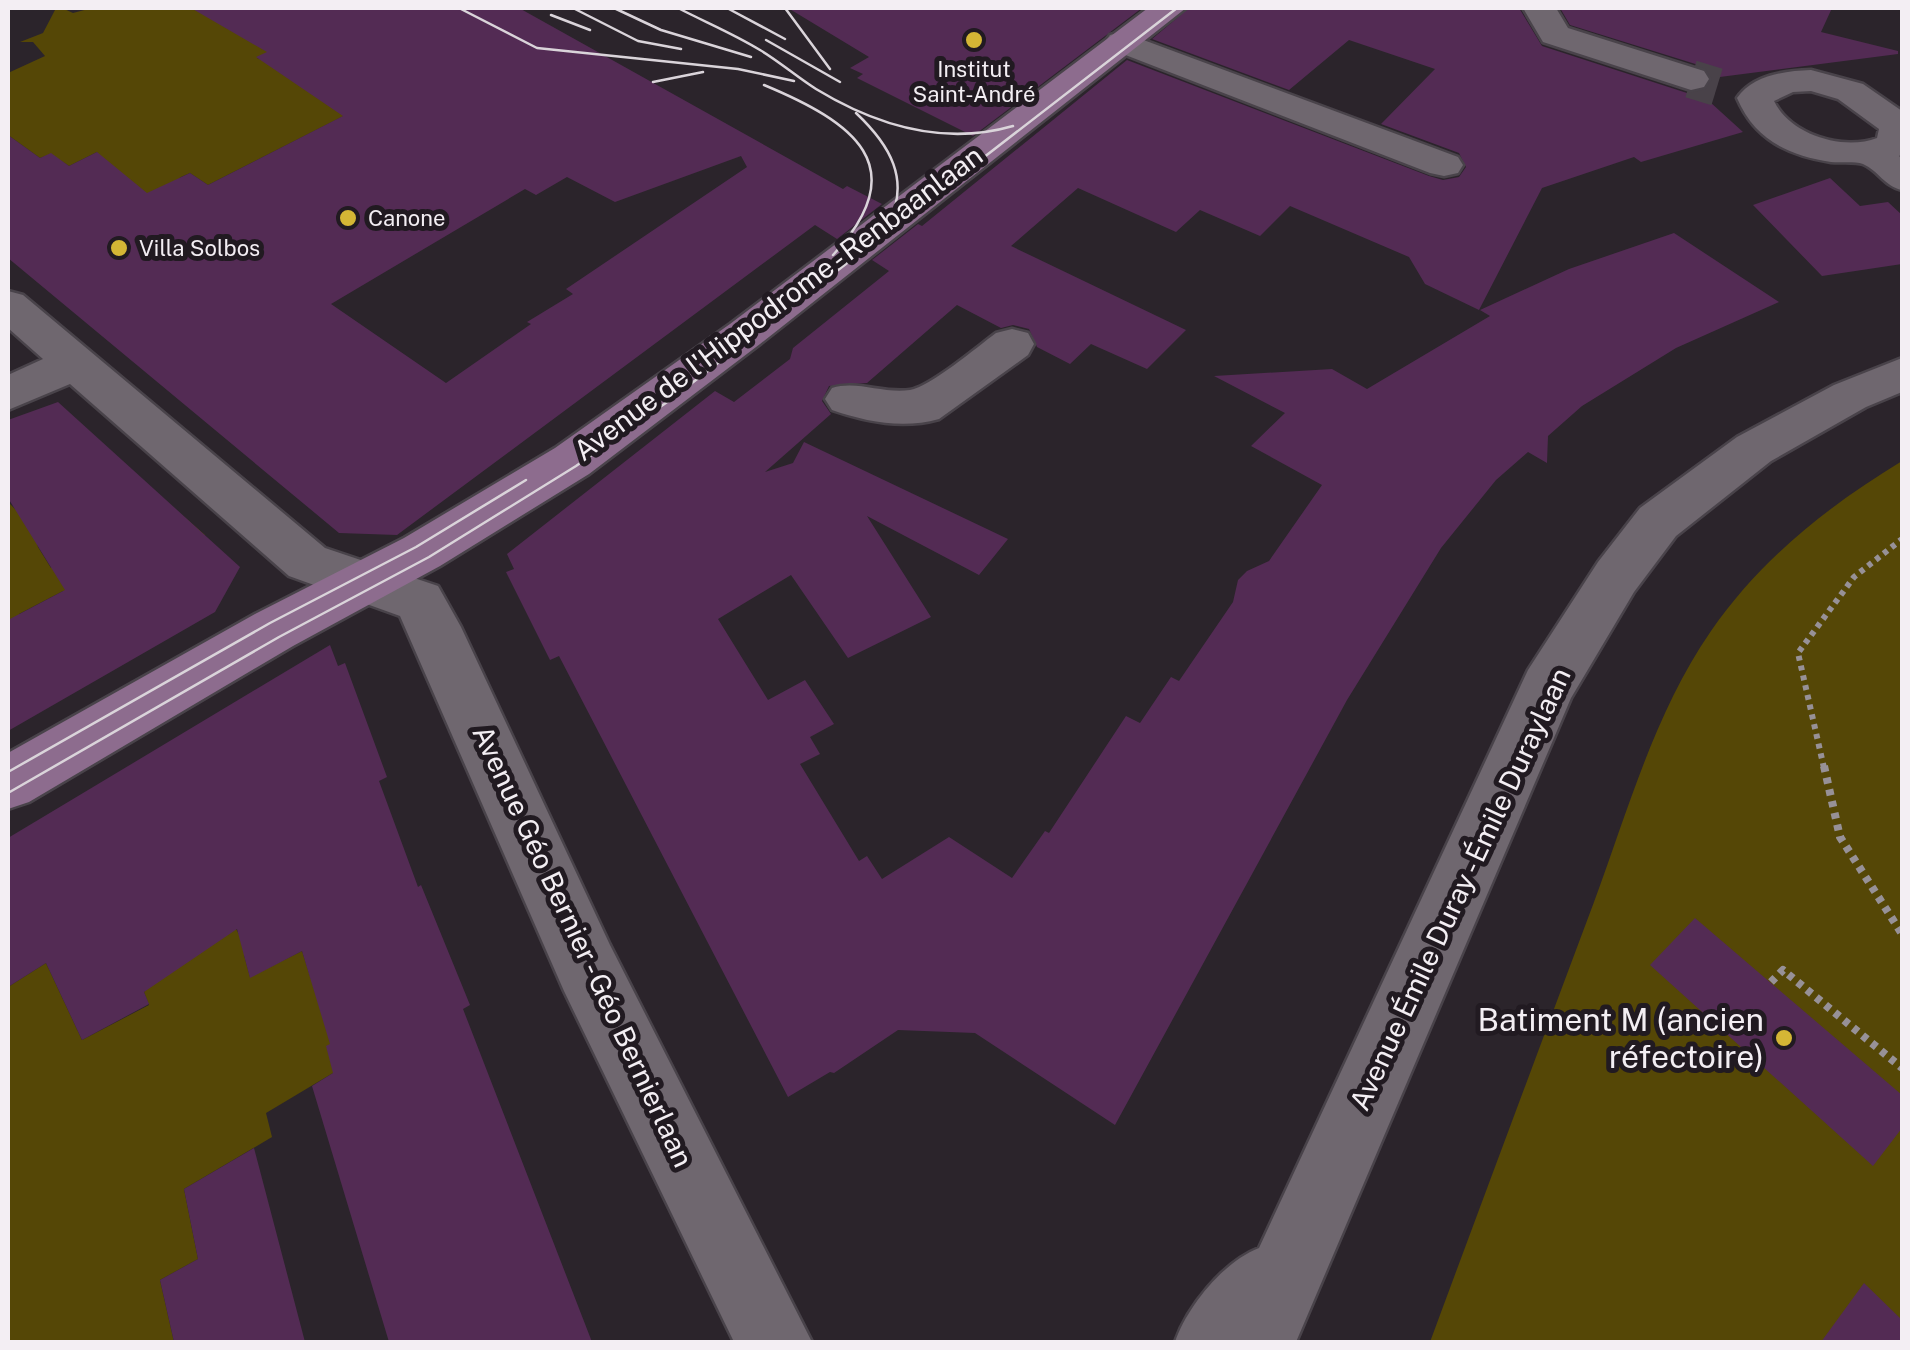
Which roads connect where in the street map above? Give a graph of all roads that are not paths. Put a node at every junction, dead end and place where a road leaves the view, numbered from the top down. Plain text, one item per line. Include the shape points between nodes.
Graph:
1 (1169, 8) edge
2 (1540, 8) edge
3 (1122, 42) junction
4 (1755, 98) junction
5 (1872, 153) junction
6 (1444, 165) dead end
7 (1902, 178) edge
8 (8, 305) edge
9 (1012, 344) dead end
10 (75, 363) junction
11 (1902, 374) edge
12 (8, 394) edge
13 (848, 400) dead end
14 (364, 582) junction
15 (8, 782) edge
16 (1292, 1256) junction
17 (774, 1342) edge
18 (1213, 1342) edge
19 (1258, 1342) edge

1 - 3 main road, Avenue de l'Hippodrome - Renbaanlaan
2 - 4 street via 1555,35
3 - 6 street
3 - 14 main road, Avenue de l'Hippodrome - Renbaanlaan via 618,429 492,511
4 - 5 street via 1760,115 1777,131 1806,145
4 - 5 street via 1768,86 1792,81 1856,93 1898,127 1895,144
5 - 7 street
8 - 10 street, Avenue Géo Bernier - Géo Bernierlaan
9 - 13 street via 923,407
10 - 12 street
10 - 14 street, Avenue Géo Bernier - Géo Bernierlaan via 306,562
11 - 16 street, Avenue Émile Duray - Émile Duraylaan via 1754,449 1658,522 1616,577 1548,686
14 - 15 main road, Avenue de l'Hippodrome - Renbaanlaan
14 - 17 street, Avenue Géo Bernier - Géo Bernierlaan via 420,601 434,626 587,968
16 - 18 street, Avenue Émile Duray - Émile Duraylaan
16 - 19 street, Avenue Émile Duray - Émile Duraylaan

